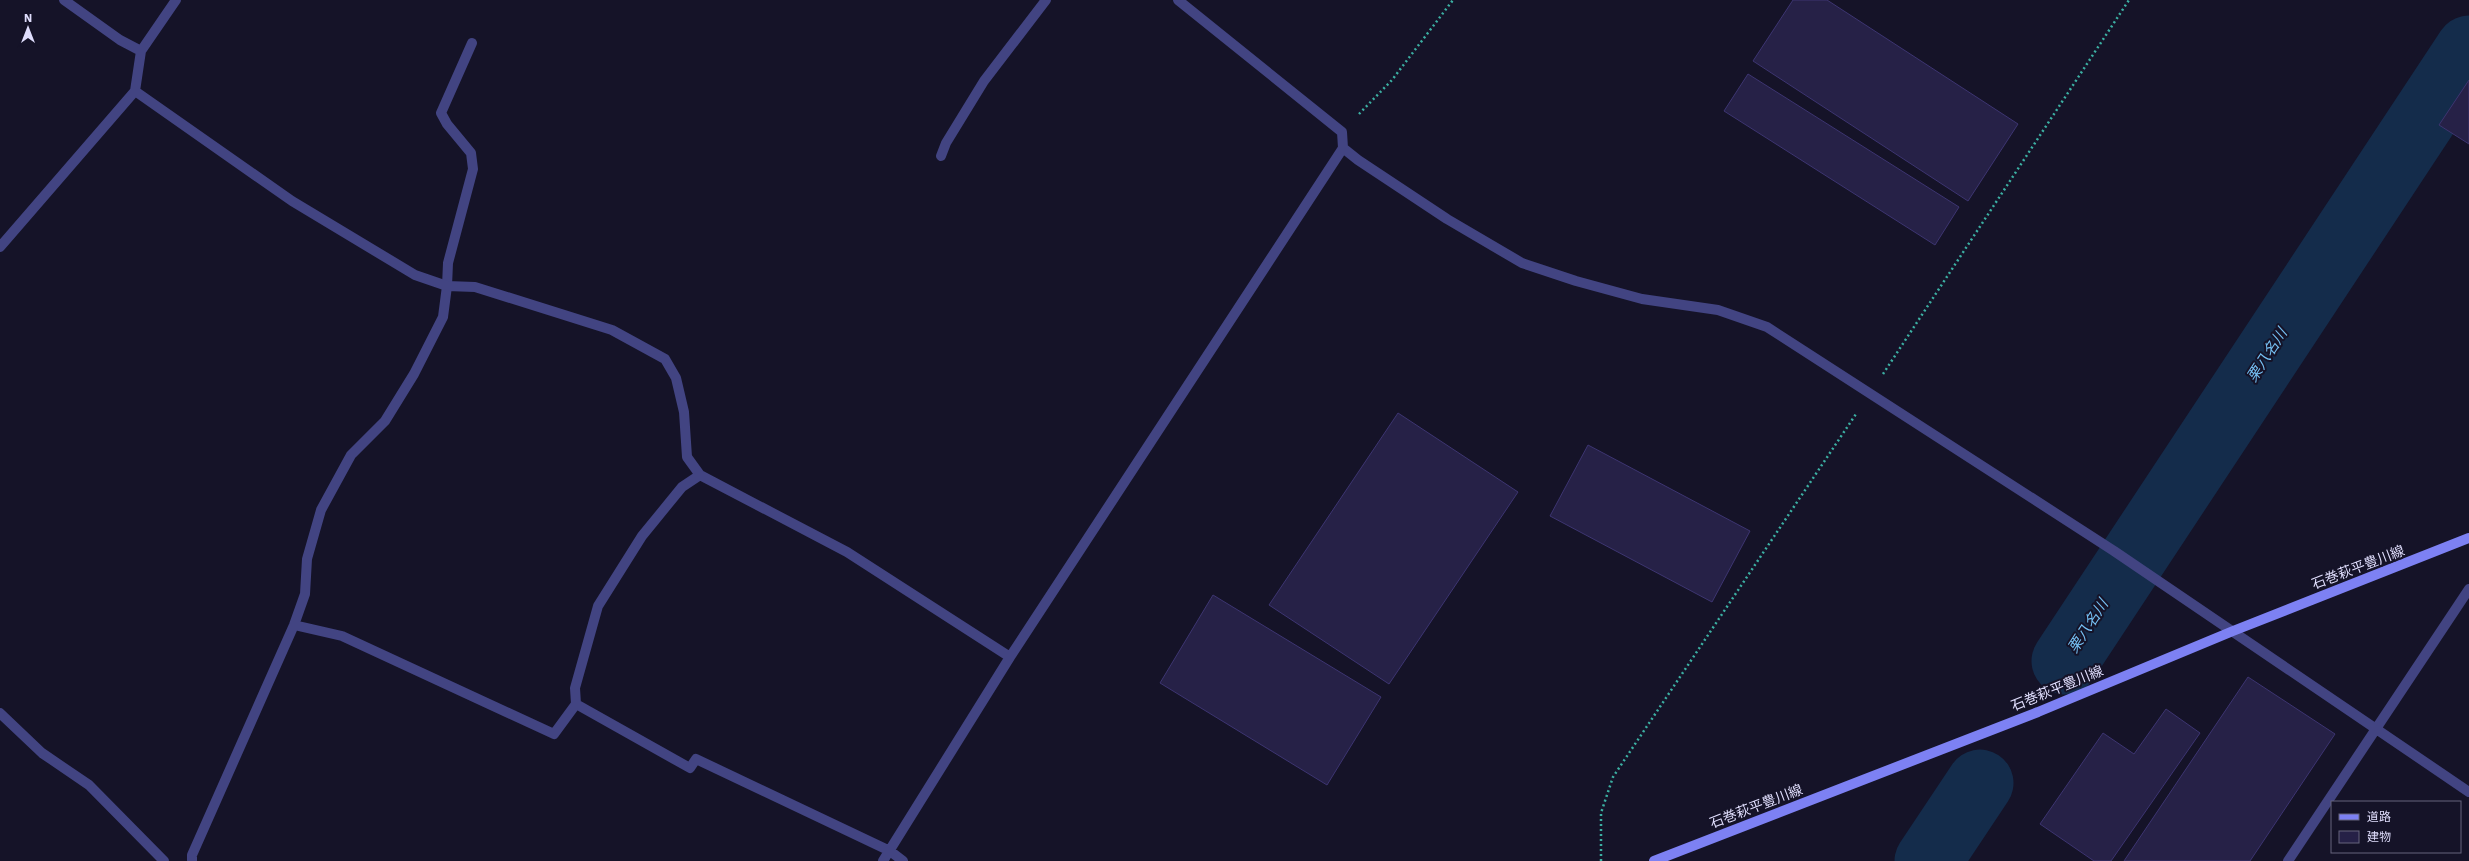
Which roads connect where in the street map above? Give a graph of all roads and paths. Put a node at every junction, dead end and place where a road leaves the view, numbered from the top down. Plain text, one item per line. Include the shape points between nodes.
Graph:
1 (64, 0) edge
2 (176, 0) edge
3 (1046, 0) edge
4 (1178, 0) edge
5 (1453, 0) edge
6 (2129, 0) edge
7 (472, 43) dead end
8 (141, 51) junction
9 (135, 91) junction
10 (1342, 132) junction
11 (1343, 148) junction
12 (941, 156) dead end
13 (0, 247) edge
14 (447, 286) junction
15 (1870, 392) junction
16 (700, 475) junction
17 (2469, 538) edge
18 (2469, 589) edge
19 (294, 625) junction
20 (2233, 631) junction
21 (1010, 657) junction
22 (576, 704) junction
23 (0, 713) edge
24 (2376, 729) junction
25 (2469, 792) edge
26 (890, 851) junction
27 (164, 861) edge
28 (192, 861) edge
29 (883, 861) edge
30 (903, 861) edge
31 (1601, 861) edge
32 (1654, 861) edge
33 (2288, 861) edge

1 - 8 street via 120,40
2 - 8 street
3 - 12 street via 984,81 946,143
4 - 10 street
5 - 10 path via 1392,80
6 - 15 path
7 - 14 street via 441,113 471,153 473,169 448,263
8 - 9 street
9 - 13 street
9 - 14 street via 292,201 415,275
10 - 11 street
11 - 15 street via 1447,219 1522,263 1576,282 1642,299 1718,310 1767,327
11 - 21 street
14 - 16 street via 475,287 612,330 665,359 676,378 684,412 687,457
14 - 19 street via 443,317 414,374 385,421 351,455 321,510 308,559 306,594
15 - 20 street
15 - 31 path via 1613,777 1601,813
16 - 21 street via 848,552
16 - 22 street via 682,487 642,536 598,606 575,688
17 - 20 main road, 石巻萩平豊川線
18 - 24 street
19 - 22 street via 342,636 554,734
19 - 28 street via 192,855
20 - 24 street
20 - 32 main road, 石巻萩平豊川線 via 2038,712
21 - 26 street
22 - 26 street via 690,768 696,759
23 - 27 street via 42,753 89,785
24 - 25 street
24 - 33 street
26 - 29 street
26 - 30 street

